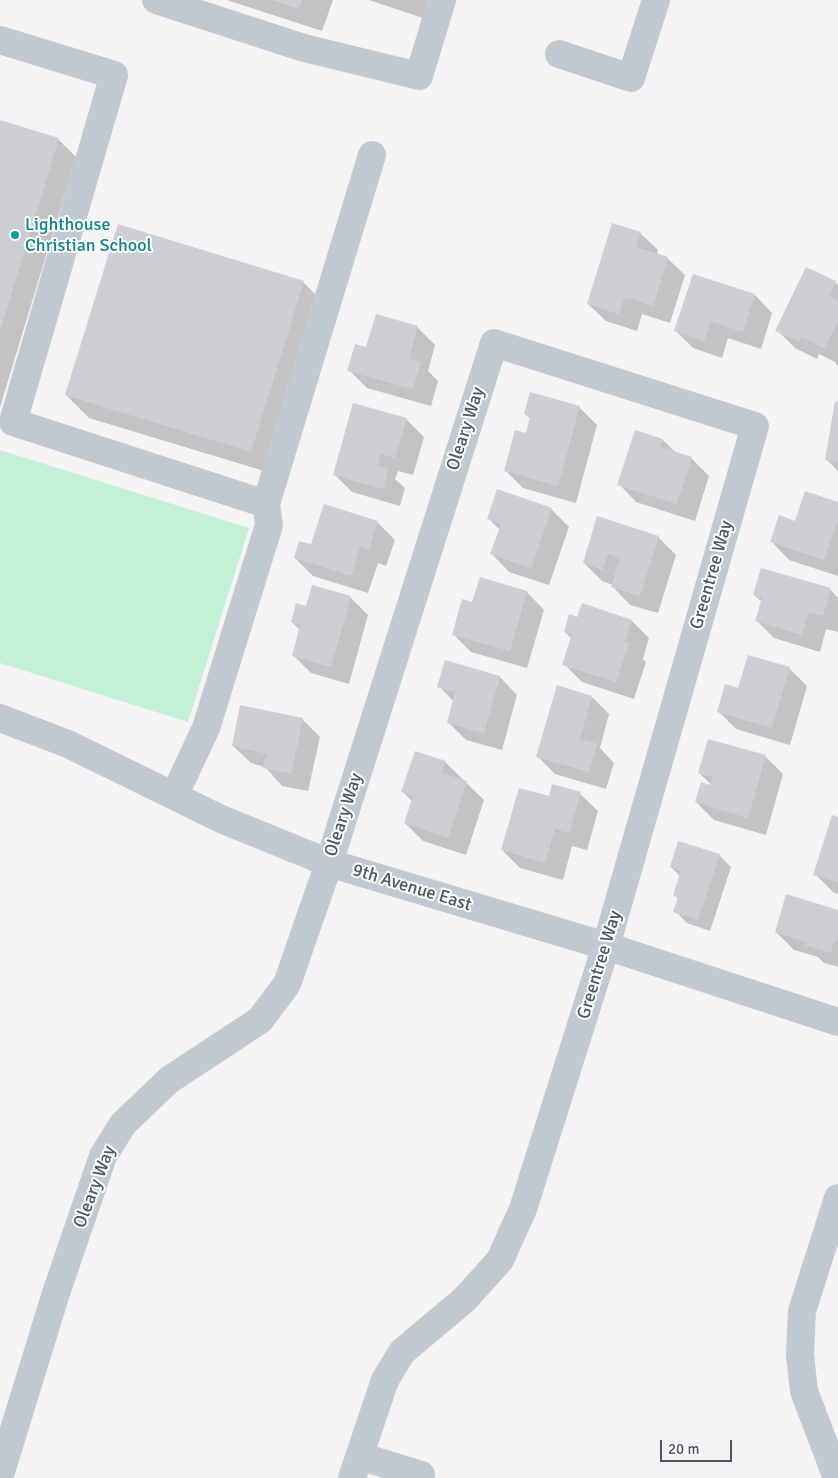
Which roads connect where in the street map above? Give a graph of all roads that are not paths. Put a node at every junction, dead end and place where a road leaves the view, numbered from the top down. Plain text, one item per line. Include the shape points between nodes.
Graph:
1 (156, 0) edge
2 (442, 0) edge
3 (656, 0) edge
4 (0, 40) edge
5 (559, 54) dead end
6 (372, 154) dead end
7 (754, 426) joint
8 (266, 504) junction
9 (0, 718) edge
10 (174, 796) junction
11 (329, 863) junction
12 (606, 946) junction
13 (838, 1022) edge
14 (838, 1198) edge
15 (355, 1467) edge
16 (0, 1475) edge
17 (421, 1475) dead end
18 (837, 1478) edge

1 - 2 street via 304,48 419,76
3 - 5 street via 631,78
4 - 8 street via 114,75 13,422
6 - 8 street
7 - 11 street, Oleary Way via 494,343
7 - 12 street, Greentree Way
8 - 10 street via 269,525 206,728
9 - 10 street, 9th Avenue East via 68,744
10 - 11 street, 9th Avenue East
11 - 12 street, 9th Avenue East
11 - 16 street, Oleary Way via 287,984 260,1020 169,1080 123,1124 102,1156
12 - 13 street, 9th Avenue East
12 - 15 street, Greentree Way via 523,1209 500,1260 465,1299 402,1352 385,1380
14 - 18 street via 802,1311 800,1354 804,1391
15 - 17 street, Greentree Way

